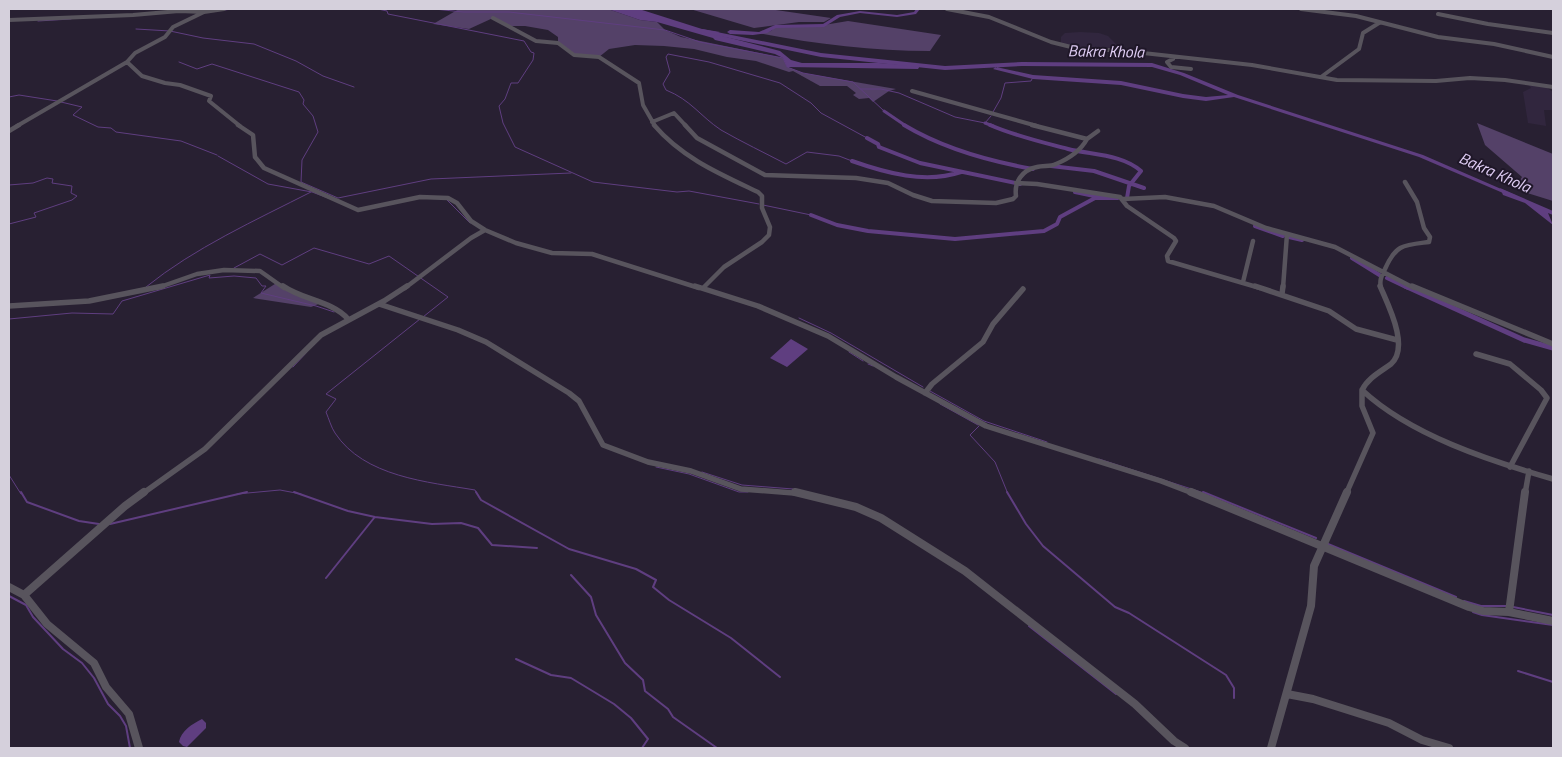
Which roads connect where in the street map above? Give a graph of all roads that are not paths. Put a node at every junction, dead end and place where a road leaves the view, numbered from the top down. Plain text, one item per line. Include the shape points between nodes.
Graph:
1 (224, 9) edge
2 (947, 9) edge
3 (1301, 9) edge
4 (204, 12) junction
5 (1438, 14) dead end
6 (493, 18) dead end
7 (9, 20) edge
8 (1379, 23) junction
9 (1553, 33) edge
10 (1553, 57) edge
11 (1180, 58) junction
12 (127, 62) junction
13 (1191, 69) dead end
14 (1321, 77) junction
15 (1553, 87) edge
16 (912, 91) dead end
17 (652, 122) junction
18 (9, 131) edge
19 (1098, 131) dead end
20 (1088, 139) junction
21 (1018, 182) junction
22 (1405, 182) dead end
23 (1123, 199) junction
24 (485, 230) junction
25 (1287, 234) junction
26 (1253, 241) dead end
27 (1384, 273) junction
28 (1243, 282) junction
29 (704, 287) junction
30 (1023, 289) dead end
31 (1282, 294) junction
32 (379, 304) junction
33 (9, 306) edge
34 (348, 318) junction
35 (1397, 340) junction
36 (1553, 344) edge
37 (1476, 354) dead end
38 (1362, 390) junction
39 (925, 392) junction
40 (1510, 467) junction
41 (1529, 471) junction
42 (1553, 479) edge
43 (1323, 544) junction
44 (9, 587) edge
45 (24, 595) junction
46 (1509, 612) junction
47 (1553, 621) edge
48 (1287, 694) junction
49 (139, 748) edge
50 (1185, 748) edge
51 (1271, 748) edge
52 (1449, 748) edge

1 - 4 street
2 - 11 street via 988,17 1059,45
3 - 8 street via 1356,16
4 - 7 street
4 - 12 street via 173,27
5 - 9 street
6 - 17 street via 529,39 558,44 574,55 599,57 620,69 639,83 642,103
8 - 10 street via 1438,38 1494,44
8 - 14 street via 1364,33 1359,49
11 - 13 street via 1167,62 1171,67
11 - 14 street via 1252,65
12 - 18 street
12 - 24 street via 142,76 211,96 209,101 253,135 255,157 260,164 298,184 358,210 420,197 448,198 457,203 470,221
14 - 15 street via 1436,81 1470,78 1512,80
16 - 20 street
17 - 21 street via 674,113 696,138 765,175 856,178 888,184 932,201 976,203 1010,201 1016,196
17 - 29 street via 687,157 762,196 769,235 724,267
19 - 20 street
20 - 21 street via 1059,164 1035,166 1026,171
21 - 23 street
22 - 27 street via 1417,202 1429,242 1401,247 1392,254
23 - 25 street via 1165,197 1214,206
23 - 28 street via 1127,206 1174,238 1176,241 1167,256 1168,261
24 - 29 street via 534,249 592,254
24 - 32 street
25 - 27 street via 1335,248
25 - 31 street
26 - 28 street
27 - 35 street via 1380,286 1395,321
27 - 36 street
28 - 31 street
29 - 39 street via 828,336
30 - 39 street via 993,324 984,342
31 - 35 street via 1330,311 1356,329
32 - 34 street
32 - 50 street via 486,342 569,394 579,401 603,445 648,462 691,471 741,489 803,493 856,507 882,518 965,571 1135,704
33 - 34 street via 89,301 165,286 197,274 224,270 260,271 291,292 341,311
34 - 45 street via 321,335 205,449 125,506
35 - 38 street via 1400,347 1397,356 1366,382
37 - 40 street via 1510,364 1547,398
38 - 40 street via 1377,404 1432,435
38 - 43 street via 1361,405 1373,433
39 - 43 street via 986,426 1179,488
40 - 41 street
41 - 42 street
41 - 46 street
43 - 46 street via 1469,607
43 - 48 street via 1314,566 1311,606
44 - 45 street
45 - 49 street via 47,624 94,663 106,687 129,714
46 - 47 street
48 - 51 street
48 - 52 street via 1389,723 1422,740

